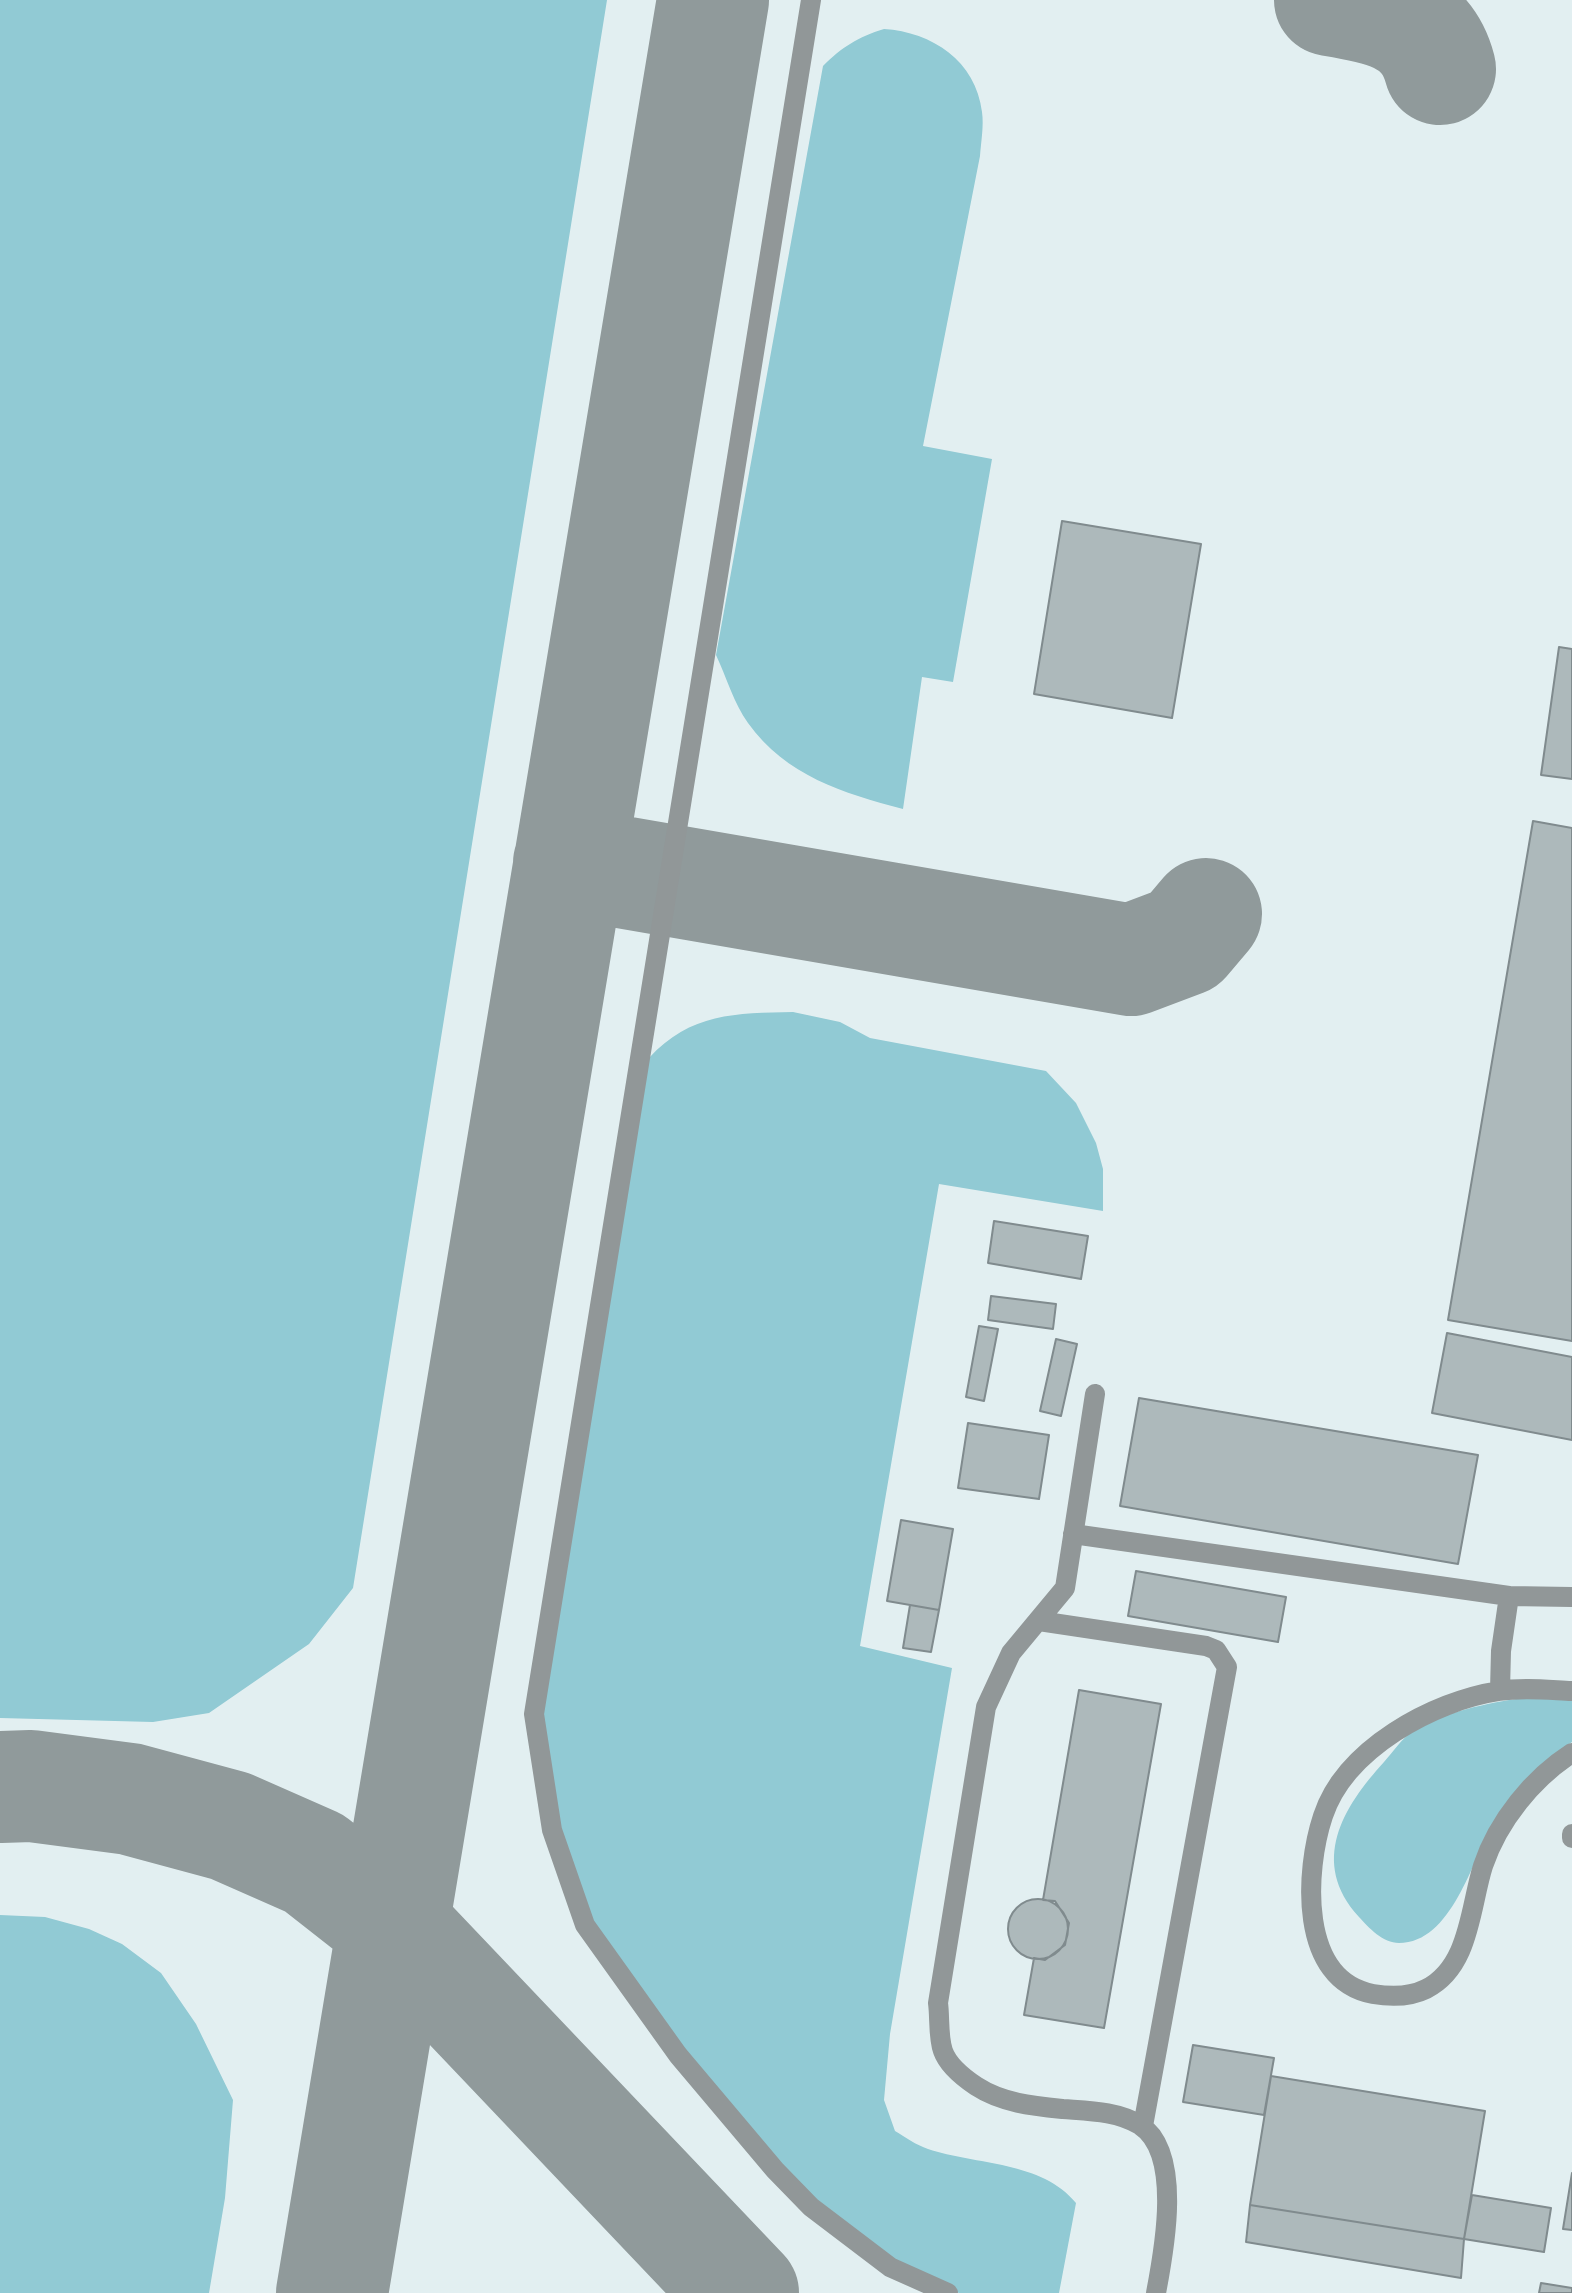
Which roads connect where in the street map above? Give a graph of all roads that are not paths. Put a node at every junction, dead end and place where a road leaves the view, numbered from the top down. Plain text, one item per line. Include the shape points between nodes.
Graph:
1 (811, 0) edge
2 (1095, 1394) dead end
3 (1073, 1534) junction
4 (1509, 1596) junction
5 (1572, 1597) edge
6 (1039, 1621) junction
7 (1500, 1690) junction
8 (1572, 1691) edge
9 (1572, 1753) edge
10 (1143, 2126) junction
11 (948, 2293) edge
12 (1156, 2293) edge

1 - 11 lane via 534,1714 552,1830 585,1925 669,2043 811,2207 890,2267
2 - 3 lane
3 - 4 lane
3 - 6 lane via 1065,1588
4 - 5 lane
4 - 7 lane
6 - 10 lane via 1206,1646 1216,1650 1227,1667
6 - 10 lane via 1011,1653 986,1707 938,2003 943,2052 960,2075 1002,2100 1116,2114
7 - 8 lane
7 - 9 lane via 1429,1712 1390,1734 1349,1774 1324,1814 1310,1898 1316,1940 1335,1971 1366,1993 1387,1997 1428,1988 1450,1970 1497,1837 1519,1802
10 - 12 lane via 1163,2159 1167,2195

